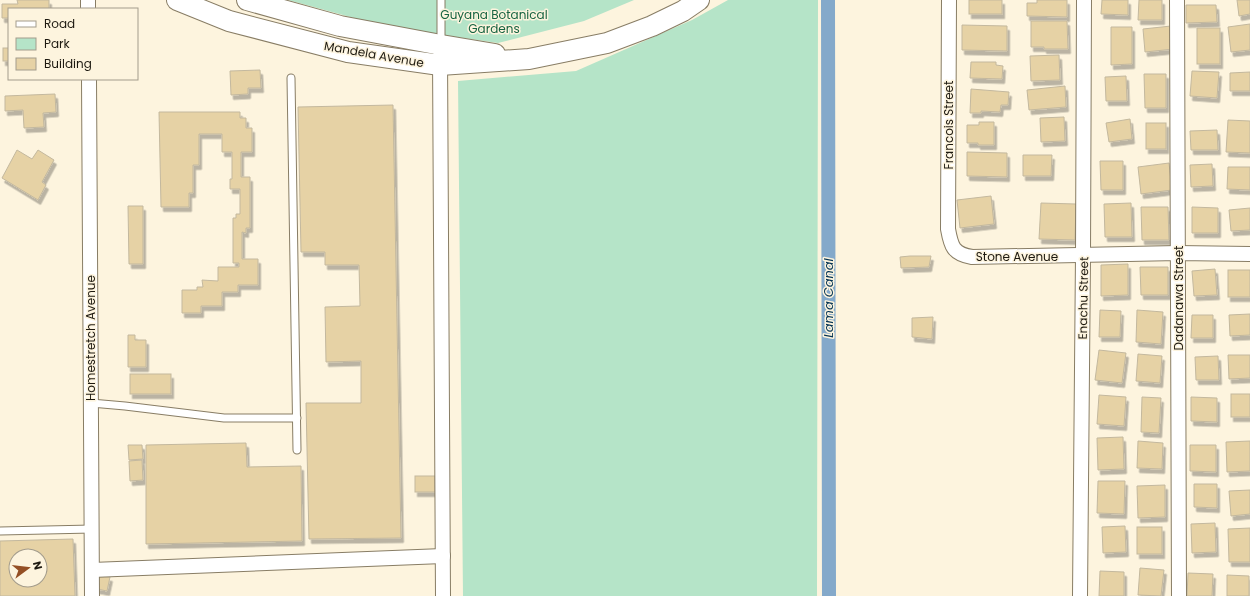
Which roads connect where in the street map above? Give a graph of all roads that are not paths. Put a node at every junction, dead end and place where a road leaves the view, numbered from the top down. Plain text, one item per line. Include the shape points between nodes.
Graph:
1 (177, 0) edge
2 (247, 0) edge
3 (441, 0) edge
4 (699, 0) edge
5 (949, 0) edge
6 (1084, 0) edge
7 (1177, 0) edge
8 (441, 45) junction
9 (529, 59) junction
10 (440, 65) junction
11 (291, 78) dead end
12 (89, 80) edge
13 (954, 250) joint
14 (1178, 253) junction
15 (1250, 254) edge
16 (1083, 255) junction
17 (91, 403) junction
18 (297, 418) junction
19 (296, 450) dead end
20 (92, 529) junction
21 (0, 531) edge
22 (443, 556) junction
23 (92, 570) junction
24 (92, 596) edge
25 (444, 596) edge
26 (1080, 596) edge
27 (1179, 596) edge

1 - 10 main road, Mandela Avenue via 230,21 348,52
2 - 8 main road, Mandela Avenue via 340,26
3 - 8 lane
4 - 9 main road, Mandela Avenue via 652,26 607,43
5 - 13 street, Francois Street via 948,229
6 - 16 street, Enachu Street
7 - 14 street, Dadanawa Street
8 - 9 main road, Mandela Avenue
8 - 10 street
9 - 10 main road, Mandela Avenue
10 - 22 street
11 - 18 lane
12 - 17 street, Homestretch Avenue
13 - 16 street, Stone Avenue via 962,255 972,256
14 - 15 street, Stone Avenue
14 - 16 street, Stone Avenue
14 - 27 street, Dadanawa Street
16 - 26 street, Enachu Street
17 - 18 lane via 224,418
17 - 20 street, Homestretch Avenue
18 - 19 lane
20 - 21 lane
20 - 23 street, Homestretch Avenue
22 - 23 street
22 - 25 street
23 - 24 street, Homestretch Avenue

